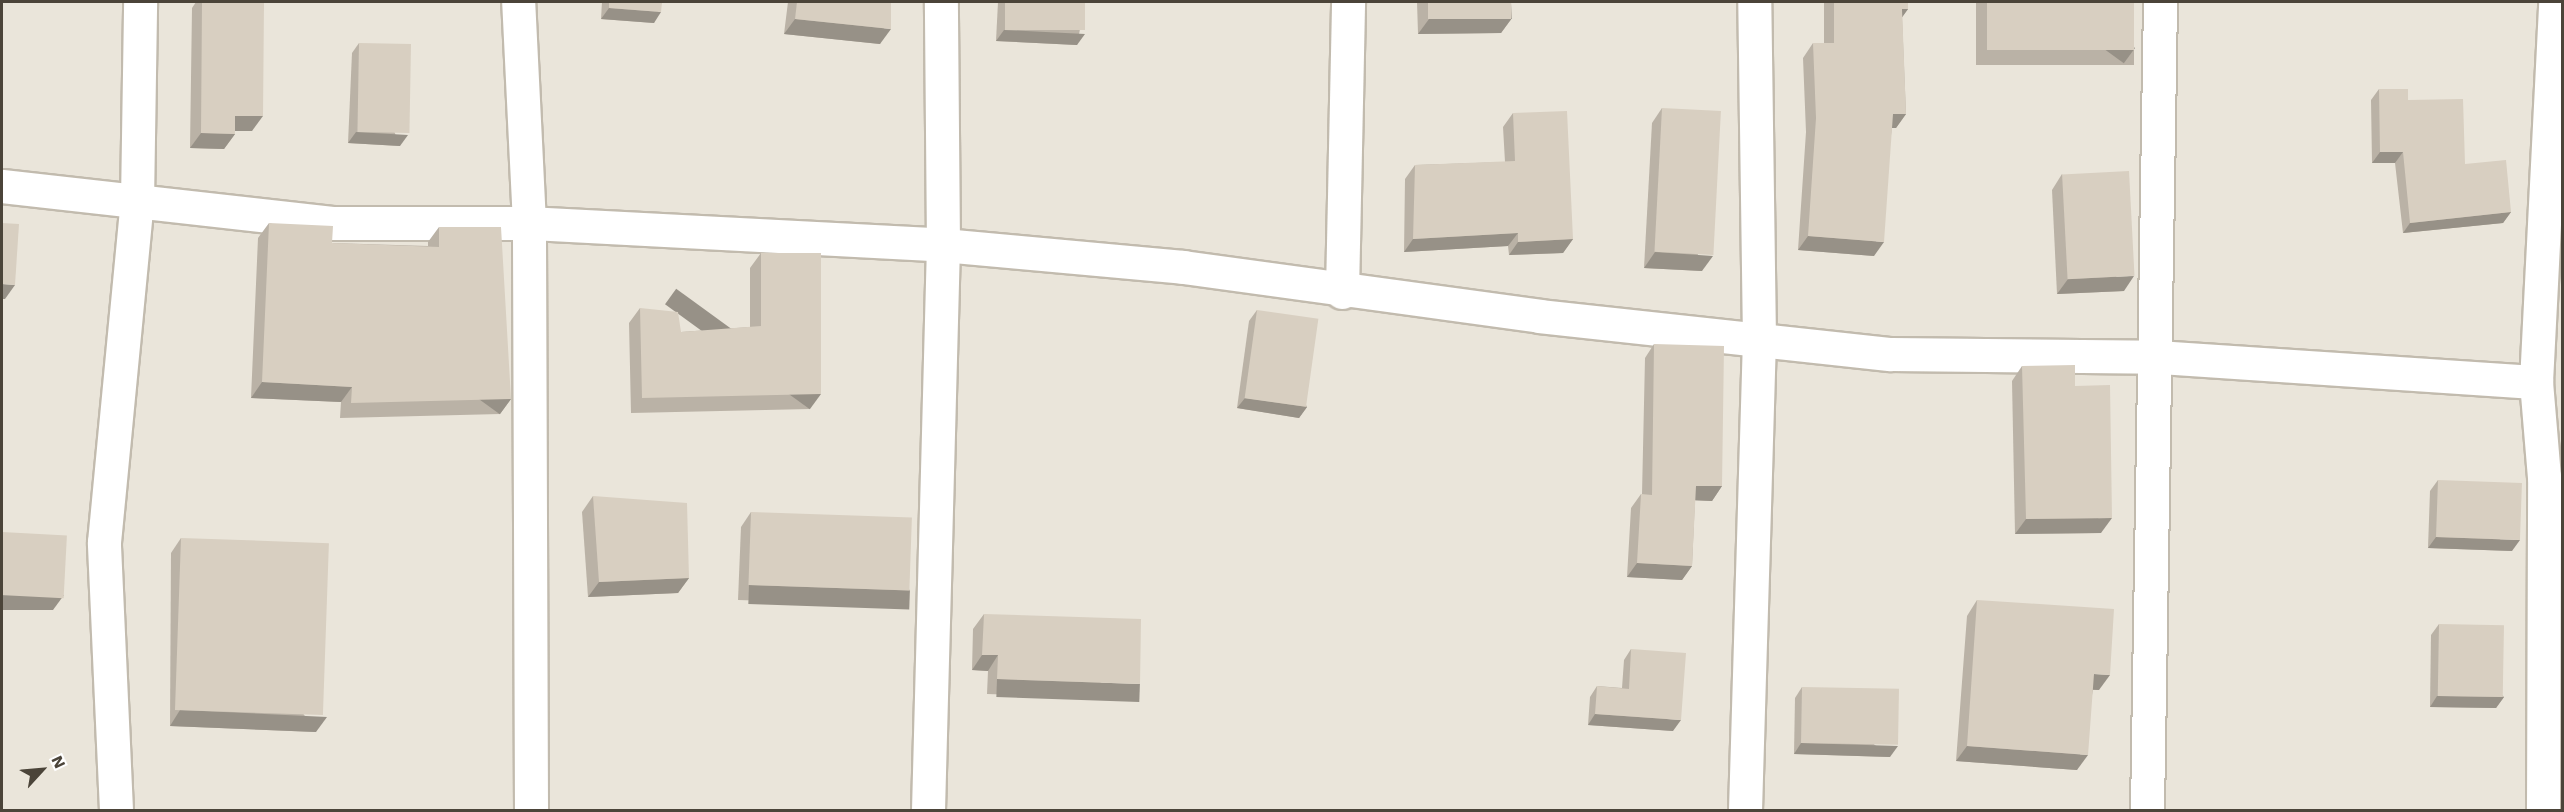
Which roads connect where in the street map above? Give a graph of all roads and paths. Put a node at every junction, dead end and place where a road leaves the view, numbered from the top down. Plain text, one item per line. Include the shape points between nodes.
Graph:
1 (140, 2) edge
2 (518, 2) edge
3 (941, 2) edge
4 (1348, 2) edge
5 (1754, 2) edge
6 (2160, 2) edge
7 (2555, 2) edge
8 (2557, 85) edge
9 (2, 186) edge
10 (137, 201) junction
11 (529, 223) junction
12 (943, 245) junction
13 (1342, 292) junction
14 (1759, 340) junction
15 (2158, 357) junction
16 (2536, 382) junction
17 (2553, 478) edge
18 (116, 810) edge
19 (531, 810) edge
20 (928, 810) edge
21 (1745, 810) edge
22 (2147, 810) edge
23 (2543, 810) edge

1 - 10 street
2 - 11 street
3 - 12 street
4 - 13 street
5 - 14 street
6 - 15 street
7 - 8 street
8 - 16 street
9 - 10 street
10 - 11 street via 333,223
10 - 18 street via 104,542
11 - 12 street
11 - 19 street
12 - 13 street via 1183,267
12 - 20 street
13 - 14 street
14 - 15 street via 1891,354
14 - 21 street
15 - 16 street
15 - 22 street
16 - 17 street
17 - 23 street

